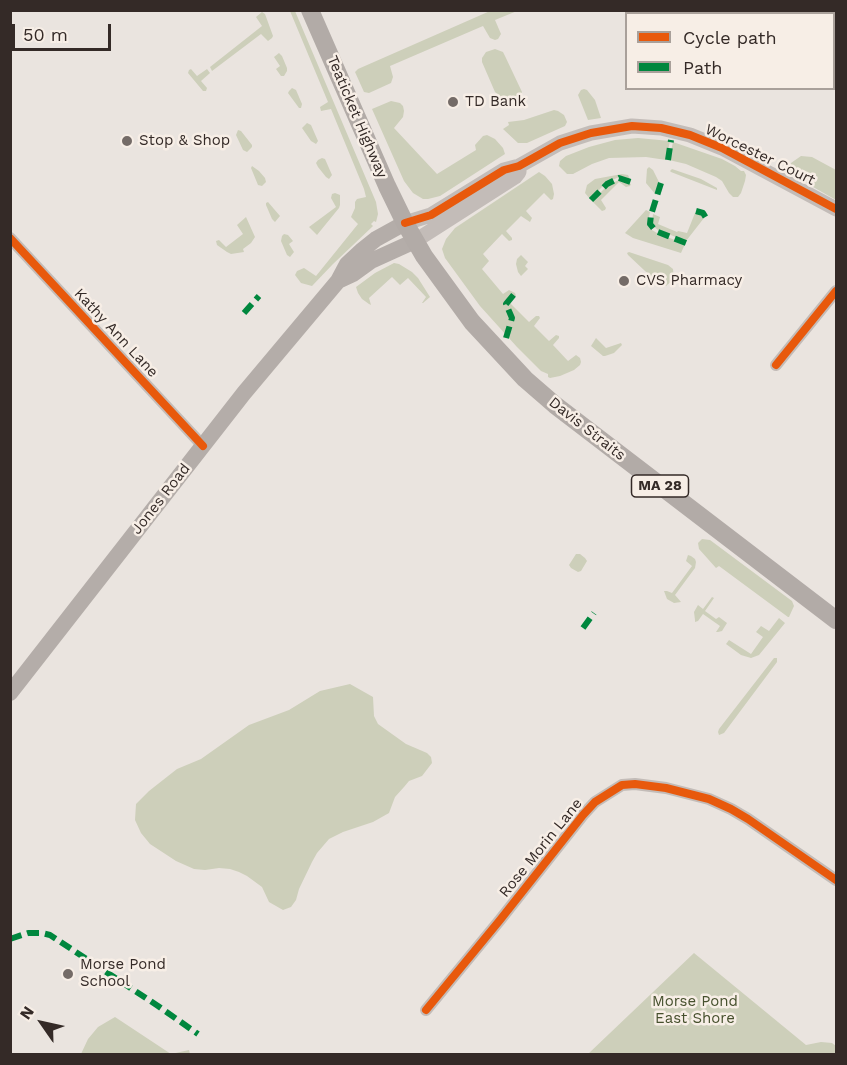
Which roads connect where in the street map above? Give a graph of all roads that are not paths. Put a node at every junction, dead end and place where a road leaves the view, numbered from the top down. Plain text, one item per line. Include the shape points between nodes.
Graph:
1 (310, 10) edge
2 (519, 166) junction
3 (837, 209) edge
4 (405, 223) junction
5 (10, 238) edge
6 (415, 241) junction
7 (338, 281) junction
8 (837, 291) edge
9 (777, 366) dead end
10 (203, 446) junction
11 (837, 620) edge
12 (10, 693) edge
13 (837, 880) edge
14 (426, 1010) dead end

1 - 4 main road, Teaticket Highway / MA 28
2 - 3 street, Worcester Court via 577,137 614,128 654,127 722,148
2 - 4 street, Worcester Court via 504,170 431,215
2 - 6 street, Worcester Court via 515,177
4 - 6 main road, Davis Straits / MA 28
4 - 7 main road, Jones Road via 360,251 346,264
5 - 10 street, Kathy Ann Lane
6 - 7 main road, Jones Road
6 - 11 main road, Davis Straits / MA 28 via 472,322 525,379
7 - 10 main road, Jones Road
8 - 9 street
10 - 12 main road, Jones Road
13 - 14 street, Rose Morin Lane via 710,799 666,788 622,785 583,815

